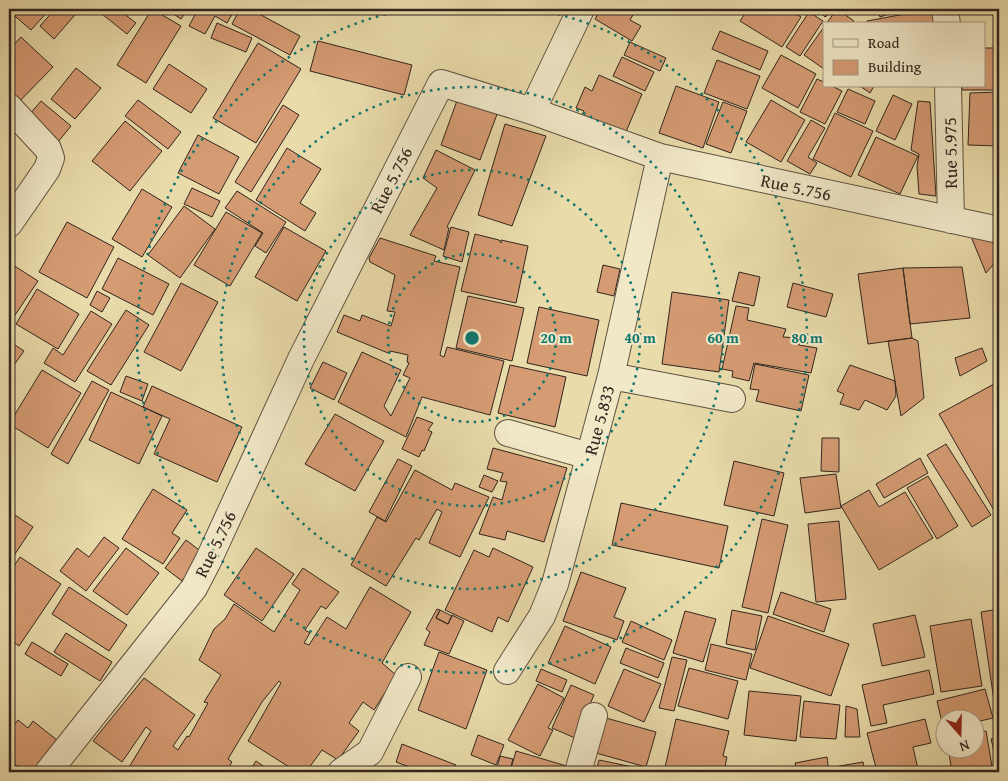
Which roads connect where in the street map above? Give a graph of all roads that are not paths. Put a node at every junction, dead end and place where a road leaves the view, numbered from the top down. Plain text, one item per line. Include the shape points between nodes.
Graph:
1 (581, 9) edge
2 (945, 9) edge
3 (946, 22) edge
4 (948, 88) edge
5 (9, 106) edge
6 (532, 111) junction
7 (660, 157) junction
8 (951, 220) junction
9 (9, 224) edge
10 (999, 230) edge
11 (611, 376) junction
12 (732, 399) dead end
13 (508, 433) dead end
14 (589, 456) junction
15 (507, 671) dead end
16 (408, 677) dead end
17 (594, 716) dead end
18 (48, 772) edge
19 (341, 772) edge
20 (578, 772) edge

1 - 6 street
2 - 3 street
4 - 8 street, Rue 5.975
5 - 9 street via 48,149 51,158 47,169
6 - 7 street, Rue 5.756
6 - 18 street, Rue 5.756 via 441,83 300,359 194,588
7 - 8 street, Rue 5.756
7 - 11 street, Rue 5.833
8 - 10 street, Rue 5.756
11 - 12 street
11 - 14 street, Rue 5.833
13 - 14 street
14 - 15 street, Rue 5.833 via 555,584 542,616
16 - 19 street via 370,752
17 - 20 street

